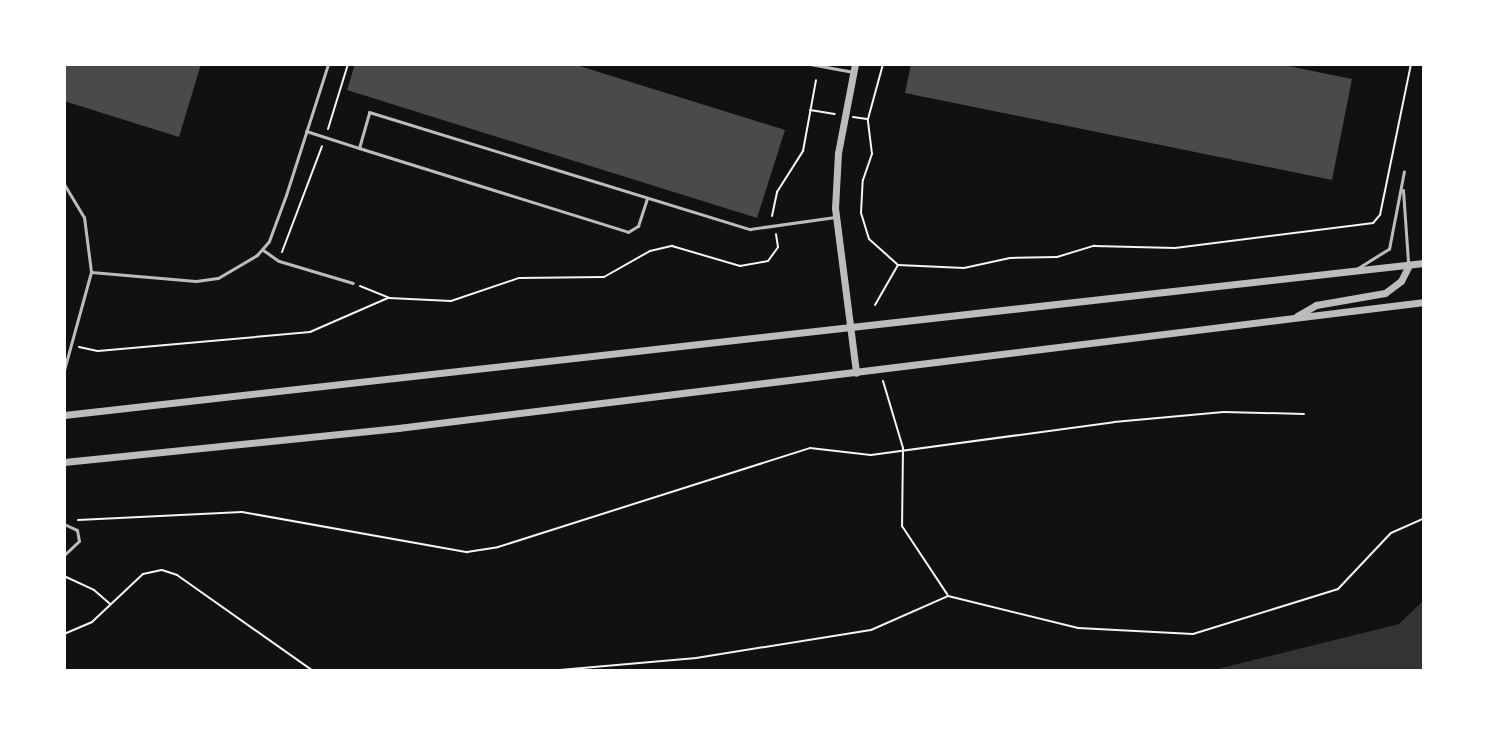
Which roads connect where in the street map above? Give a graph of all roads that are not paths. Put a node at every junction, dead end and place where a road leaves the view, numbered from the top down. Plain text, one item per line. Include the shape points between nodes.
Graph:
1 (328, 64) edge
2 (810, 64) edge
3 (854, 68) edge
4 (306, 131) junction
5 (359, 148) junction
6 (64, 184) edge
7 (647, 197) junction
8 (835, 217) junction
9 (263, 250) junction
10 (1424, 263) edge
11 (1409, 265) junction
12 (1355, 270) junction
13 (91, 272) junction
14 (353, 283) road end
15 (1424, 302) edge
16 (1291, 319) junction
17 (851, 326) junction
18 (64, 370) edge
19 (856, 373) junction
20 (64, 415) edge
21 (64, 462) edge
22 (65, 524) edge
23 (64, 555) edge

1 - 4 lane
2 - 3 lane
3 - 8 street via 838,153
4 - 5 lane
4 - 9 lane
5 - 7 lane via 628,232 638,226
5 - 7 lane via 369,112
6 - 13 lane via 84,217
7 - 8 lane via 750,229
8 - 17 street
9 - 13 lane via 218,278
9 - 14 lane via 279,261
10 - 11 street
11 - 12 street
11 - 12 lane via 1401,214 1404,171 1389,249
11 - 16 street via 1401,281 1385,293 1316,305
12 - 17 street
13 - 18 lane
15 - 16 street
16 - 19 street
17 - 19 street
17 - 20 street
19 - 21 street via 169,455
22 - 23 lane via 77,530 79,541

